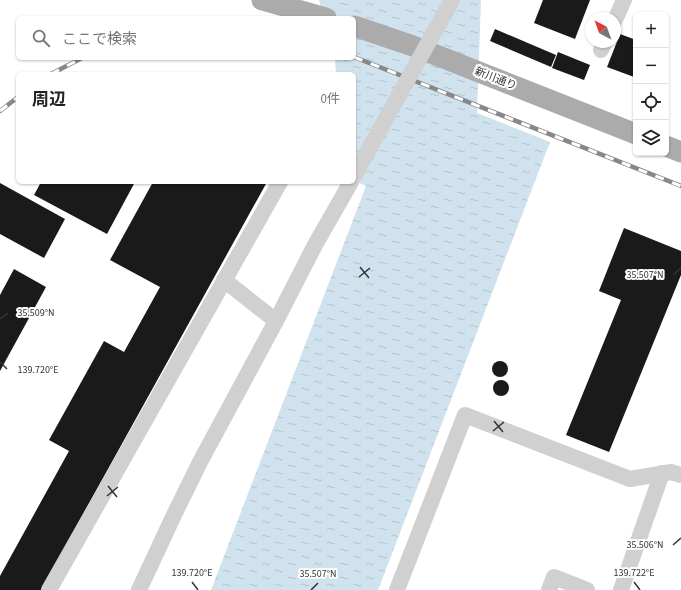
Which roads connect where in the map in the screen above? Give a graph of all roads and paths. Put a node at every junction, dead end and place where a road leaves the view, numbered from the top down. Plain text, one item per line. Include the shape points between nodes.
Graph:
1 (262, 0) edge
2 (452, 0) edge
3 (624, 0) edge
4 (619, 12) edge
5 (320, 16) edge
6 (356, 27) edge
7 (633, 133) edge
8 (669, 147) edge
9 (681, 152) edge
10 (356, 172) edge
11 (279, 184) edge
12 (349, 184) edge
13 (224, 280) junction
14 (276, 321) junction
15 (662, 473) junction
16 (681, 475) edge
17 (49, 590) edge
18 (139, 590) edge
19 (398, 590) edge
20 (549, 590) edge
21 (587, 590) edge
22 (621, 590) edge

1 - 5 main road
2 - 10 lane, bridge
3 - 4 lane
6 - 7 main road, 新川通り via 413,46
8 - 9 main road
11 - 13 lane
12 - 14 lane
13 - 14 lane
13 - 17 lane
14 - 18 lane via 186,490
15 - 16 lane
15 - 19 lane via 630,479 465,415
15 - 22 lane
20 - 21 lane via 554,577

